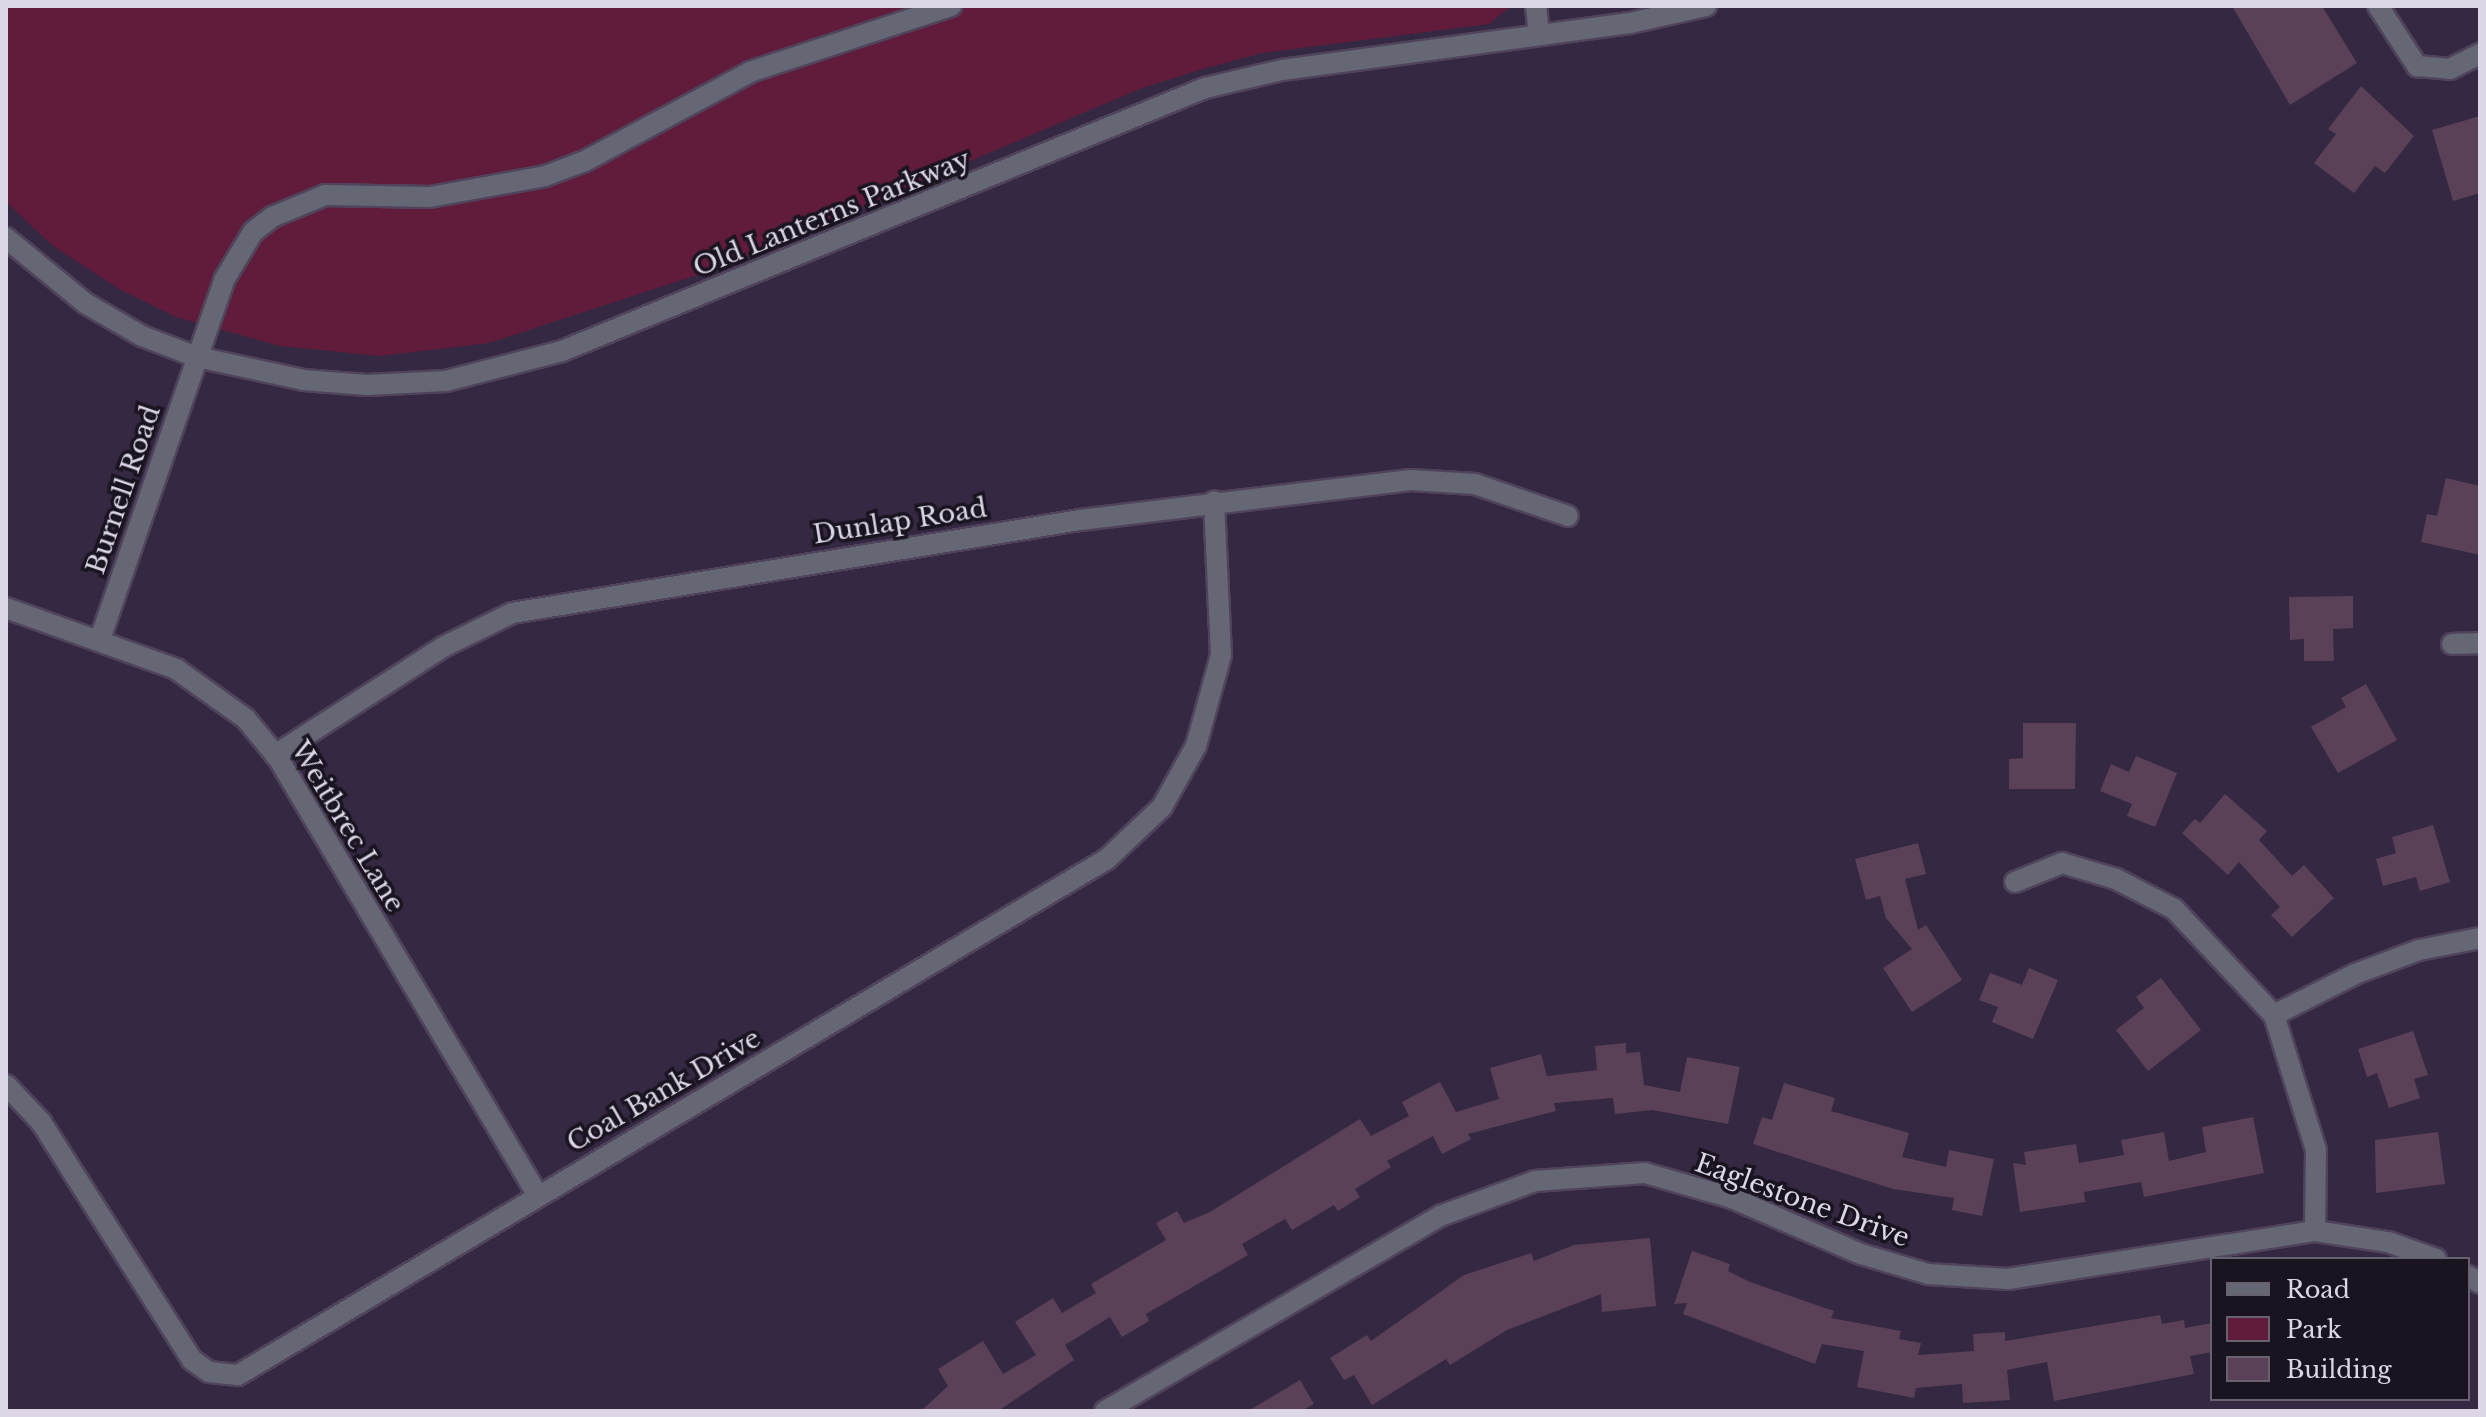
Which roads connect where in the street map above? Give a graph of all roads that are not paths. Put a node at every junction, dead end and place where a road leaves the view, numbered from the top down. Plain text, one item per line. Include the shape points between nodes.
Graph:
1 (951, 6) edge
2 (1536, 6) edge
3 (1706, 6) edge
4 (2378, 6) edge
5 (914, 12) edge
6 (1539, 35) junction
7 (2480, 54) edge
8 (6, 238) edge
9 (197, 357) junction
10 (1214, 501) junction
11 (1568, 516) dead end
12 (6, 608) edge
13 (100, 639) junction
14 (2480, 643) edge
15 (2452, 644) dead end
16 (275, 755) junction
17 (2015, 882) dead end
18 (2480, 938) edge
19 (2274, 1015) junction
20 (6, 1085) edge
21 (537, 1194) junction
22 (2315, 1231) junction
23 (2430, 1257) edge
24 (1105, 1411) edge

1 - 5 street, Burnell Road
2 - 6 street
3 - 6 street, Old Lanterns Parkway
4 - 7 street via 2417,66 2450,69
5 - 9 street, Burnell Road via 750,72 585,161 545,176 430,197 325,195 303,202 253,232 237,255
6 - 9 street, Old Lanterns Parkway via 1282,70 1205,88 745,279 500,371 446,381 367,385 303,380
8 - 9 street, Old Lanterns Parkway via 85,303 142,336
9 - 13 street, Burnell Road
10 - 11 street, Dunlap Road via 1411,480 1475,484
10 - 16 street, Dunlap Road via 512,613 443,647
10 - 21 street, Coal Bank Drive via 1221,655 1196,746 1162,807 1107,859 987,934
12 - 13 street, Weitbrec Lane
13 - 16 street, Weitbrec Lane via 176,669 210,689 246,719
14 - 15 street
16 - 21 street, Weitbrec Lane
17 - 19 street via 2062,863 2116,879 2174,909
18 - 19 street via 2419,950 2355,974
19 - 22 street via 2316,1150
20 - 21 street, Coal Bank Drive via 41,1122 192,1360 209,1372 238,1375
22 - 23 street, Eaglestone Drive via 2388,1242
22 - 24 street, Eaglestone Drive via 2008,1279 1944,1275 1861,1254 1732,1198 1645,1173 1535,1181 1440,1216

